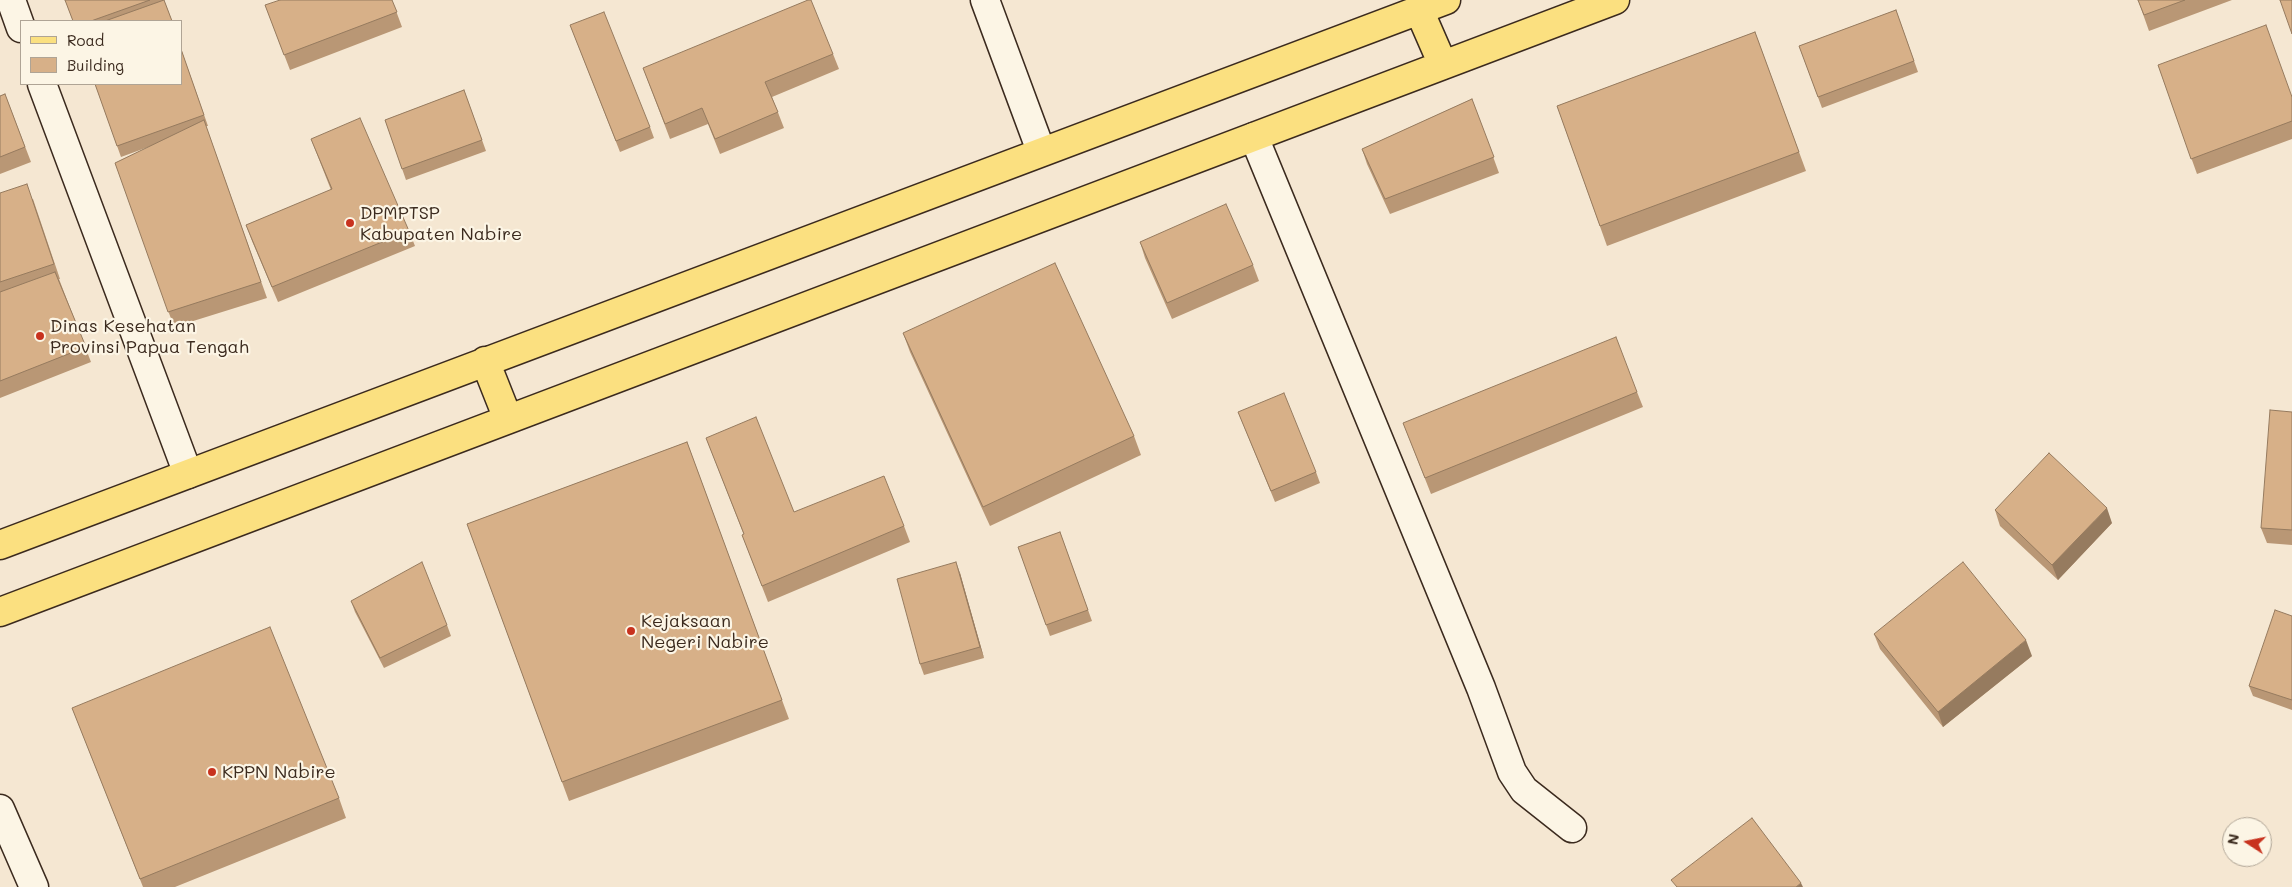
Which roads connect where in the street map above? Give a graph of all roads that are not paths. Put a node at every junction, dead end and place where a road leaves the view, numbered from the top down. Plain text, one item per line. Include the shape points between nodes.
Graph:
1 (11, 0) edge
2 (986, 0) edge
3 (1446, 0) edge
4 (1616, 0) edge
5 (1420, 10) junction
6 (20, 25) edge
7 (1444, 65) junction
8 (42, 85) edge
9 (1254, 137) junction
10 (1041, 151) junction
11 (485, 361) junction
12 (508, 419) junction
13 (188, 474) junction
14 (0, 545) edge
15 (0, 612) edge
16 (0, 810) edge
17 (1572, 828) dead end
18 (34, 887) edge

1 - 6 street
2 - 10 street
3 - 5 main road
4 - 7 main road
5 - 7 main road
5 - 10 main road
7 - 9 main road
8 - 13 street
9 - 12 main road
9 - 17 street via 1481,688 1512,772 1524,790
10 - 11 main road
11 - 12 main road
11 - 13 main road
12 - 15 main road
13 - 14 main road
16 - 18 street

